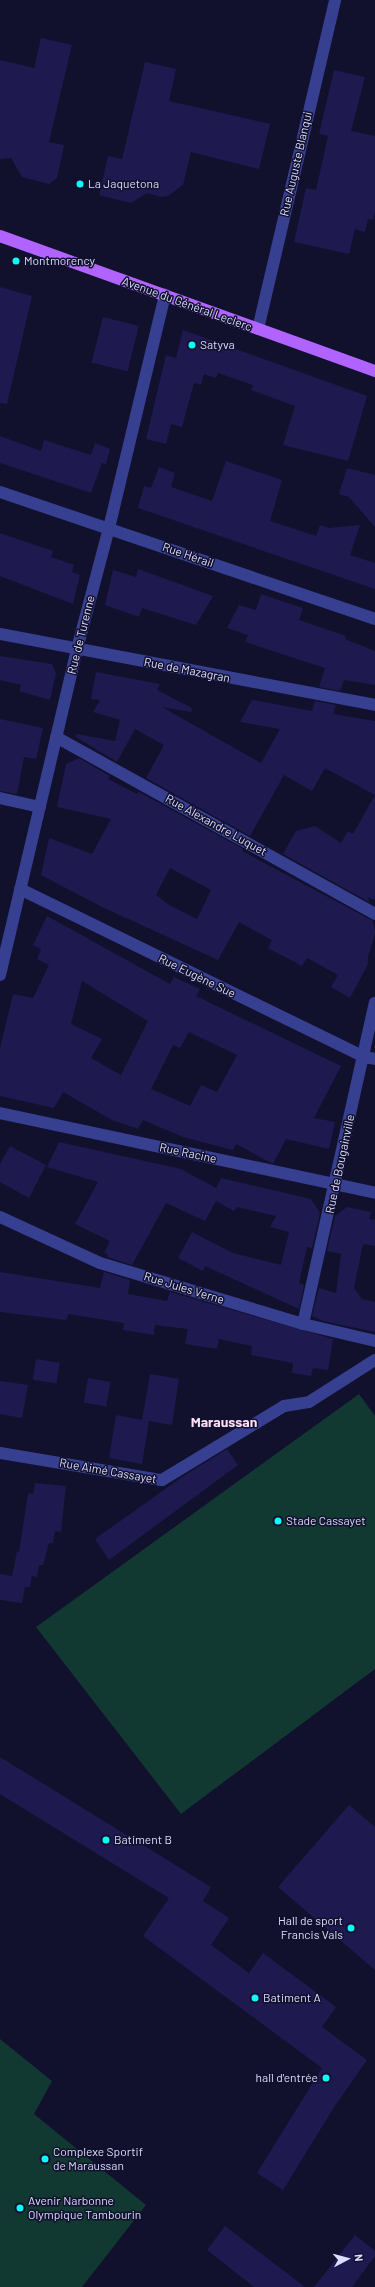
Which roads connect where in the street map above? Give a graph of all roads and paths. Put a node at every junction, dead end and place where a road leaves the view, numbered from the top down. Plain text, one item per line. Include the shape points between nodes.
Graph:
1 (335, 0) edge
2 (0, 236) edge
3 (165, 296) junction
4 (258, 329) junction
5 (375, 371) edge
6 (0, 492) edge
7 (109, 528) junction
8 (375, 619) edge
9 (0, 634) edge
10 (77, 649) junction
11 (375, 705) edge
12 (56, 737) junction
13 (0, 798) edge
14 (40, 807) junction
15 (20, 889) junction
16 (375, 914) edge
17 (3, 953) edge
18 (0, 975) edge
19 (375, 1003) edge
20 (369, 1058) edge
21 (0, 1113) edge
22 (336, 1184) junction
23 (375, 1193) edge
24 (0, 1217) edge
25 (303, 1324) junction
26 (375, 1341) edge
27 (375, 1360) edge
28 (0, 1453) edge

1 - 4 street, Rue Auguste Blanqui
2 - 3 main road, Avenue du Général Leclerc
3 - 4 main road, Avenue du Général Leclerc
3 - 7 street, Rue de Turenne
4 - 5 main road, Avenue du Général Leclerc
6 - 7 street, Rue Hérail
7 - 8 street, Rue Hérail
7 - 10 street, Rue de Turenne
9 - 10 street, Rue de Mazagran
10 - 11 street, Rue de Mazagran
10 - 12 street, Rue de Turenne
12 - 14 street, Rue de Turenne
12 - 16 street, Rue Alexandre Luquet
13 - 14 street
14 - 15 street, Rue de Turenne
15 - 17 street, Rue de Turenne
15 - 20 street, Rue Eugène Sue
17 - 18 street, Rue de Turenne
19 - 20 street, Rue de Bougainville
20 - 22 street, Rue de Bougainville
21 - 22 street, Rue Racine
22 - 23 street, Rue Racine
22 - 25 street, Rue de Bougainville
24 - 25 street, Rue Jules Verne via 100,1263
25 - 26 street, Rue Jules Verne
27 - 28 street, Rue Aimé Cassayet via 309,1402 284,1406 162,1480

